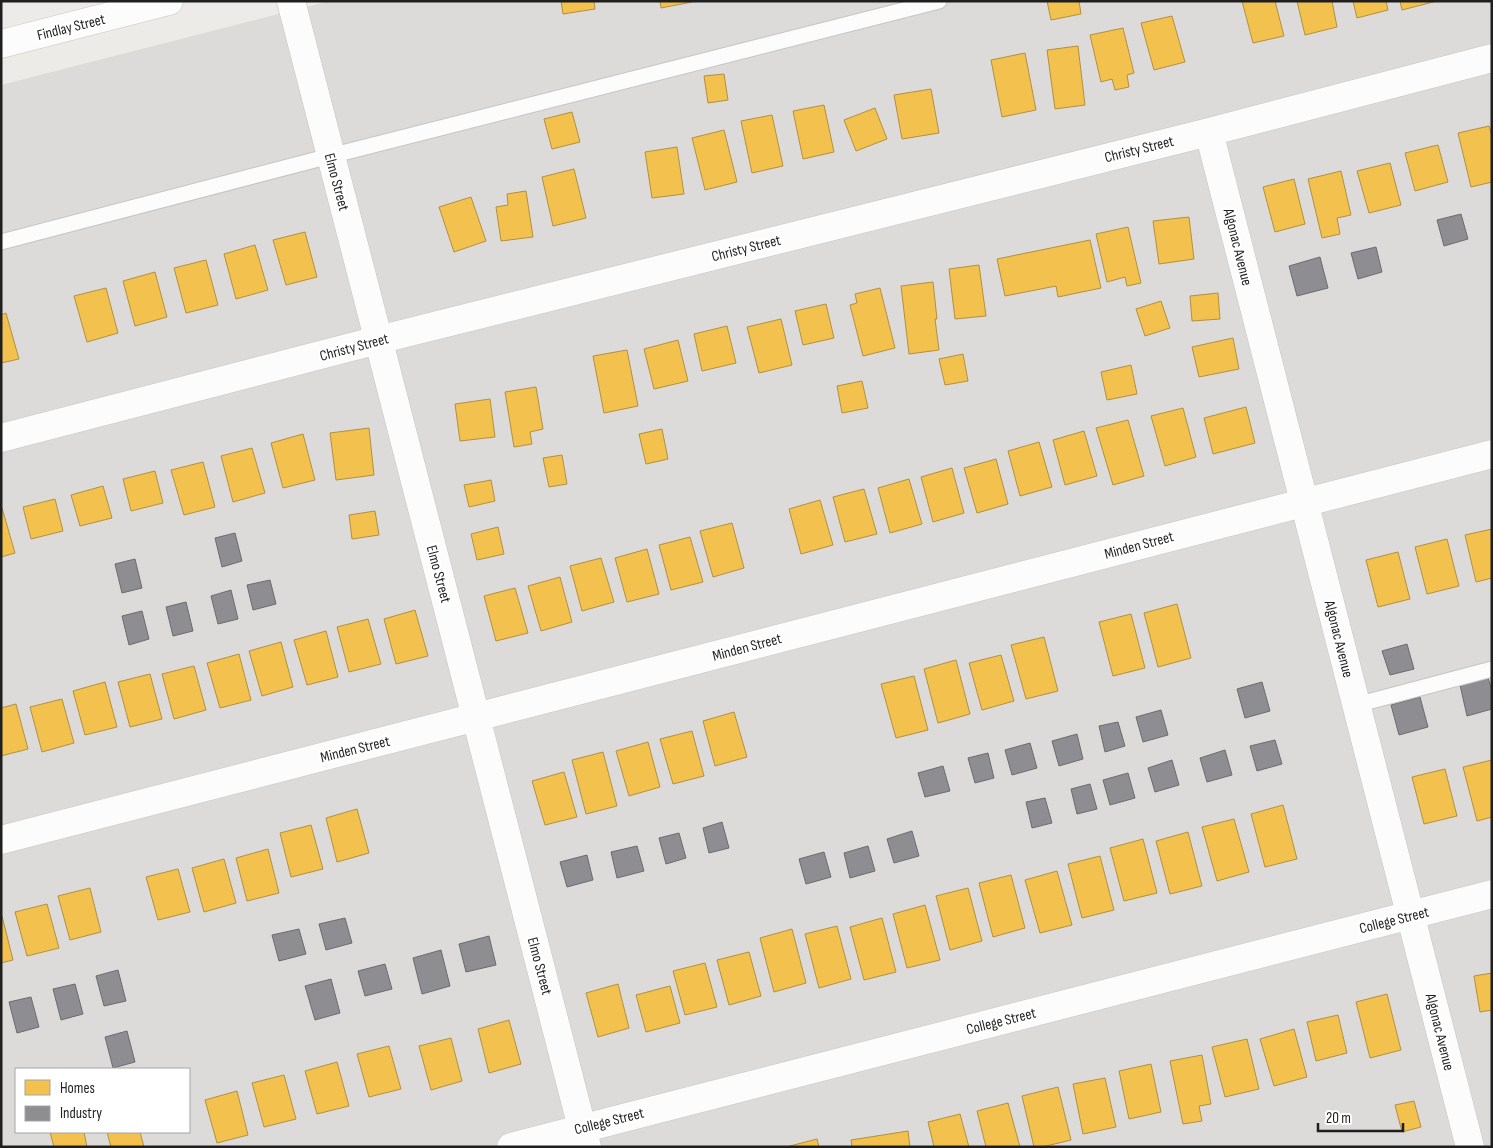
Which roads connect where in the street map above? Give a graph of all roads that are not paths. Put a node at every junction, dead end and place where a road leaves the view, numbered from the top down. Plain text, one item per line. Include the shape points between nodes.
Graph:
1 (169, 1) edge
2 (290, 1) edge
3 (938, 1) edge
4 (1, 44) edge
5 (1492, 58) edge
6 (1209, 132) junction
7 (330, 156) junction
8 (1, 242) edge
9 (378, 340) junction
10 (1, 438) edge
11 (1492, 454) edge
12 (1304, 502) junction
13 (1492, 669) edge
14 (1356, 705) junction
15 (476, 718) junction
16 (1, 840) edge
17 (1492, 894) edge
18 (1410, 916) junction
19 (585, 1138) edge
20 (511, 1147) edge
21 (1470, 1147) edge

1 - 4 street, Findlay Street
2 - 7 street, Elmo Street
3 - 7 lane
5 - 6 street, Christy Street
6 - 9 street, Christy Street
6 - 12 street, Algonac Avenue
7 - 8 lane
7 - 9 street, Elmo Street
9 - 10 street, Christy Street
9 - 15 street, Elmo Street
11 - 12 street, Minden Street
12 - 14 street, Algonac Avenue
12 - 15 street, Minden Street
13 - 14 lane
14 - 18 street, Algonac Avenue
15 - 16 street, Minden Street
15 - 19 street, Elmo Street
17 - 18 street, College Street
18 - 19 street, College Street
18 - 21 street, Algonac Avenue
19 - 20 street, College Street

